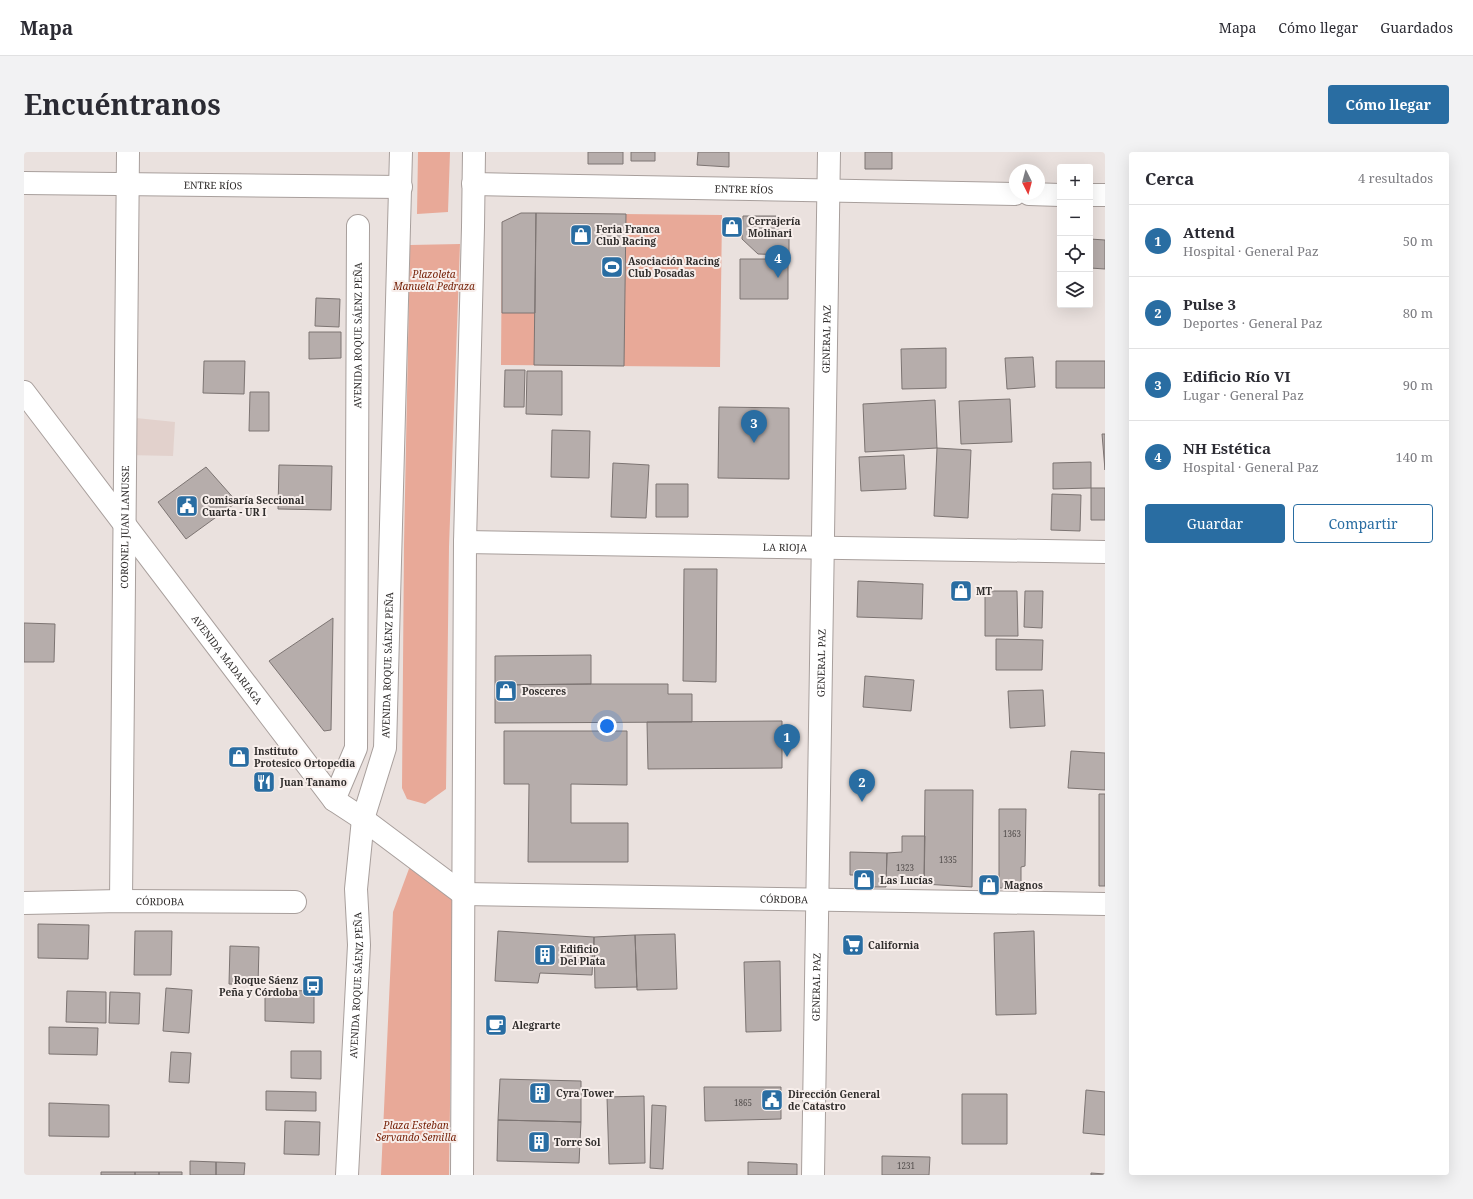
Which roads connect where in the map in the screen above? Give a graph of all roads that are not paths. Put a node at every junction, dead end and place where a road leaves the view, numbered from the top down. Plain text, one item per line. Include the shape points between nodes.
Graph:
1 (128, 152) edge
2 (402, 152) edge
3 (474, 152) edge
4 (829, 152) edge
5 (24, 183) edge
6 (128, 184) junction
7 (473, 184) junction
8 (401, 187) junction
9 (828, 190) junction
10 (1009, 194) edge
11 (1045, 194) edge
12 (1057, 194) edge
13 (1093, 195) edge
14 (1105, 195) edge
15 (358, 226) dead end
16 (24, 392) edge
17 (125, 525) junction
18 (465, 542) junction
19 (823, 546) junction
20 (1105, 552) edge
21 (334, 800) junction
22 (363, 819) junction
23 (463, 894) junction
24 (817, 899) junction
25 (121, 901) junction
26 (295, 902) dead end
27 (24, 903) edge
28 (1105, 904) edge
29 (348, 1175) edge
30 (462, 1175) edge
31 (812, 1175) edge

1 - 6 street, CORONEL JUAN LANUSSE
2 - 8 street, AVENIDA ROQUE SÁENZ PEÑA
3 - 7 street
4 - 9 street, GENERAL PAZ
5 - 6 street, ENTRE RÍOS
6 - 8 street, ENTRE RÍOS
6 - 17 street, CORONEL JUAN LANUSSE
7 - 9 street, ENTRE RÍOS
7 - 18 street
8 - 22 street, AVENIDA ROQUE SÁENZ PEÑA via 385,748
9 - 10 street, ENTRE RÍOS
9 - 19 street, GENERAL PAZ
11 - 12 street
13 - 14 street
15 - 21 street, AVENIDA ROQUE SÁENZ PEÑA via 356,748
16 - 17 street, AVENIDA MADARIAGA
17 - 21 street, AVENIDA MADARIAGA
17 - 25 street, CORONEL JUAN LANUSSE
18 - 19 street, LA RIOJA
18 - 23 street
19 - 20 street, LA RIOJA
19 - 24 street, GENERAL PAZ
21 - 22 street, AVENIDA MADARIAGA
22 - 23 street, AVENIDA MADARIAGA
22 - 29 street, AVENIDA ROQUE SÁENZ PEÑA via 356,889 359,945
23 - 24 street, CÓRDOBA
23 - 30 street
24 - 28 street, CÓRDOBA
24 - 31 street, GENERAL PAZ
25 - 26 street, CÓRDOBA
25 - 27 street, CÓRDOBA

